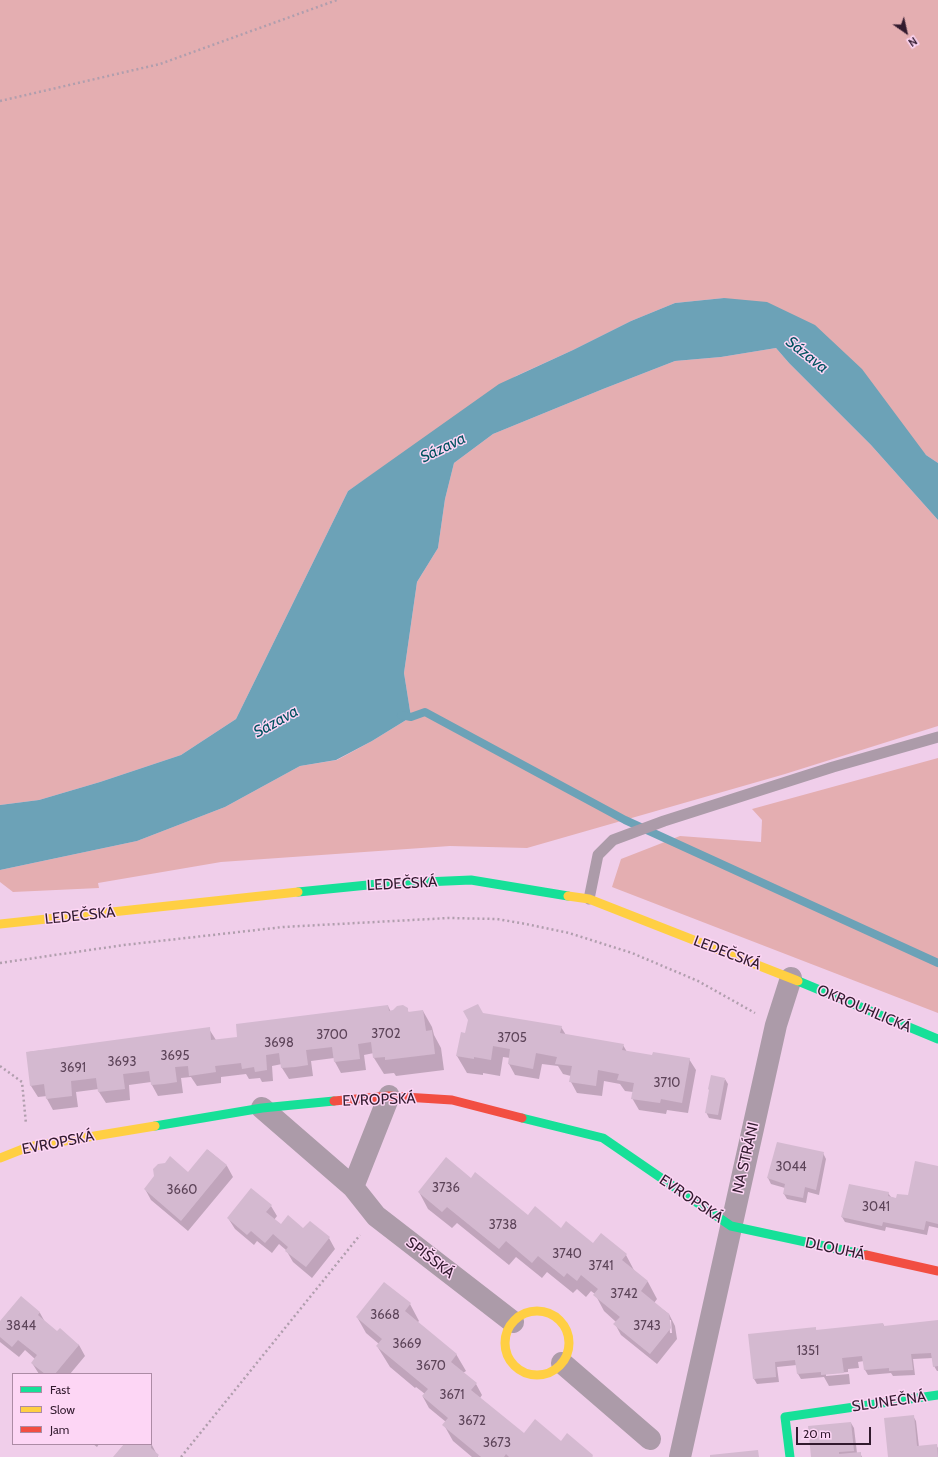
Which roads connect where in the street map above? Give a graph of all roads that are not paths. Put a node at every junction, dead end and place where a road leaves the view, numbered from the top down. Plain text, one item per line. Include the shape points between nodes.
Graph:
1 (938, 737) edge
2 (589, 899) junction
3 (0, 924) edge
4 (791, 978) junction
5 (938, 1039) edge
6 (390, 1096) junction
7 (262, 1108) junction
8 (0, 1158) edge
9 (353, 1187) junction
10 (731, 1226) junction
11 (938, 1271) edge
12 (513, 1322) junction
13 (562, 1363) junction
14 (938, 1395) edge
15 (650, 1439) dead end
16 (680, 1457) edge
17 (790, 1457) edge

1 - 2 lane via 833,766 613,840 598,855
2 - 3 street, LEDEČSKÁ via 471,880 378,884
2 - 4 street, LEDEČSKÁ
4 - 5 street, OKROUHLICKÁ
4 - 10 street, NA STRÁNI via 776,1025
6 - 7 street, EVROPSKÁ
6 - 9 street
6 - 10 street, EVROPSKÁ via 452,1100 603,1138
7 - 8 street, EVROPSKÁ via 28,1147
7 - 9 street, SPIŠSKÁ
9 - 12 street, SPIŠSKÁ via 376,1216
10 - 11 street, DLOUHÁ
10 - 16 street, NA STRÁNI
12 - 13 street via 518,1317 532,1312 547,1313 560,1321 568,1342 566,1357
12 - 13 street via 506,1334 505,1348 514,1366 525,1373 538,1375 551,1372
13 - 15 street
14 - 17 street, SLUNEČNÁ via 785,1417

